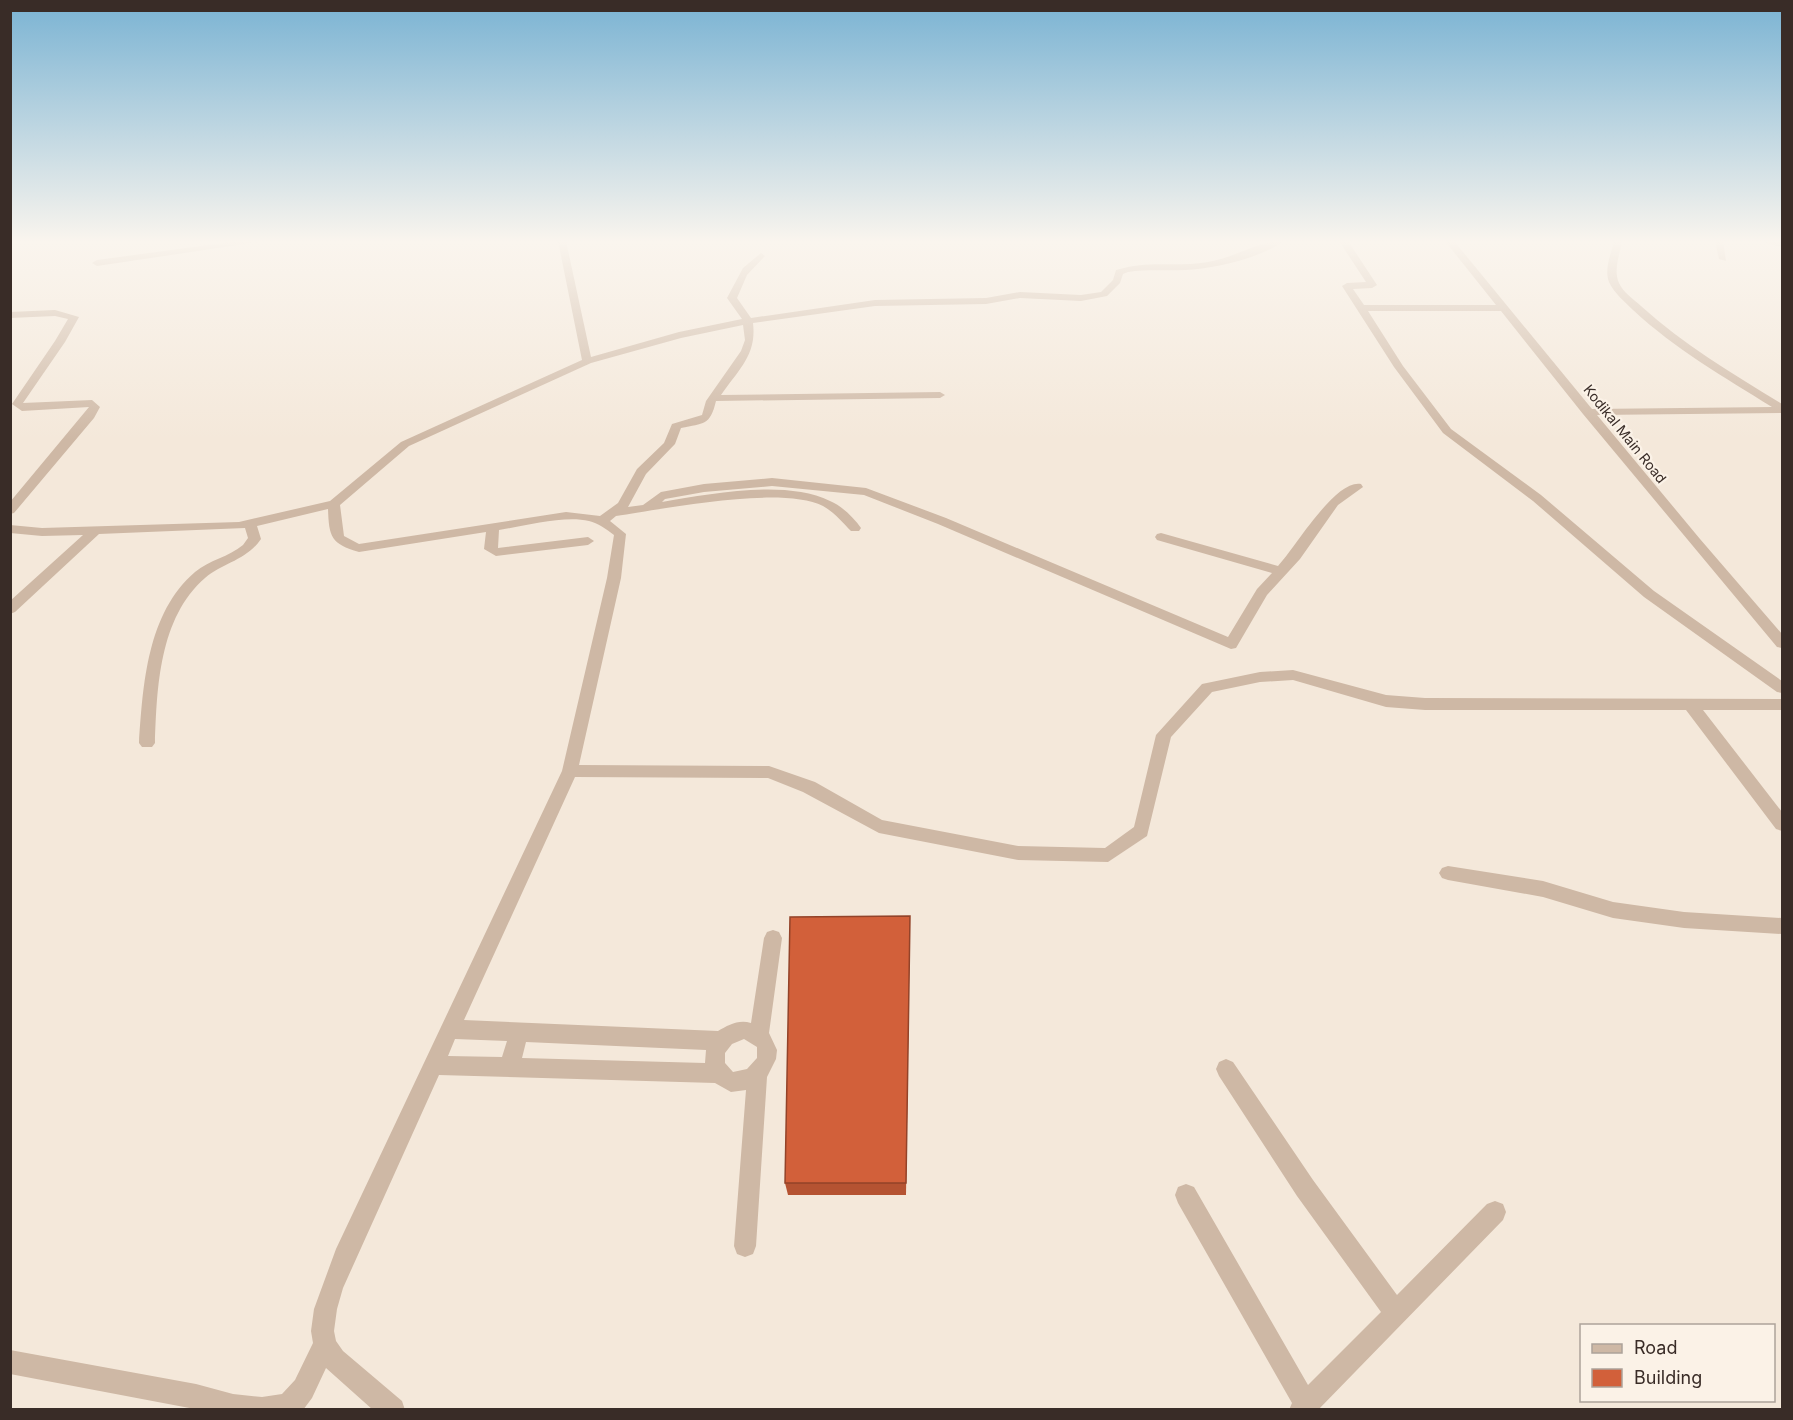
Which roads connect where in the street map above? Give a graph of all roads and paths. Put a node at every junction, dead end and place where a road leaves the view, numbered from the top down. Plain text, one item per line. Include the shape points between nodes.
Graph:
1 (576, 307) edge
2 (738, 307) edge
3 (846, 307) edge
4 (1636, 307) edge
5 (1360, 308) joint
6 (1504, 308) joint
7 (10, 315) edge
8 (748, 321) junction
9 (587, 361) junction
10 (940, 395) dead end
11 (713, 398) junction
12 (1770, 401) junction
13 (1782, 401) edge
14 (1782, 409) edge
15 (1587, 412) junction
16 (1357, 487) dead end
17 (334, 504) junction
18 (646, 508) junction
19 (10, 510) edge
20 (608, 516) junction
21 (250, 523) junction
22 (493, 528) junction
23 (855, 528) dead end
24 (10, 529) edge
25 (95, 531) junction
26 (1161, 537) dead end
27 (588, 541) dead end
28 (1281, 571) junction
29 (10, 609) edge
30 (1782, 643) edge
31 (1782, 688) edge
32 (1782, 704) edge
33 (1690, 705) junction
34 (147, 743) dead end
35 (570, 771) junction
36 (1782, 824) edge
37 (1448, 873) dead end
38 (1782, 926) edge
39 (773, 938) dead end
40 (450, 1029) junction
41 (519, 1032) junction
42 (759, 1036) junction
43 (721, 1041) junction
44 (432, 1065) junction
45 (508, 1067) junction
46 (1226, 1069) dead end
47 (718, 1073) junction
48 (757, 1075) junction
49 (1186, 1194) dead end
50 (1495, 1212) dead end
51 (745, 1246) dead end
52 (1396, 1313) junction
53 (324, 1344) junction
54 (10, 1362) edge
55 (1303, 1407) edge
56 (393, 1410) edge

1 - 9 street
2 - 8 street
3 - 8 street
4 - 12 street via 1688,352
5 - 6 street
5 - 31 street via 1447,431 1538,498 1649,594
6 - 15 street, Kodikal Main Road
7 - 19 street via 55,313 74,317 17,404 22,408 92,403 95,407
8 - 9 street via 637,345
8 - 11 street via 750,340 746,351
9 - 17 street via 405,444
10 - 11 street
11 - 20 street via 703,420 676,426 669,444 641,472 623,505
12 - 13 street
12 - 14 street
14 - 15 street
15 - 30 street, Kodikal Main Road
16 - 28 street via 1334,502
17 - 21 street
17 - 22 street via 336,537 343,544 359,548
18 - 20 street
18 - 23 street via 714,498 794,497 825,502
18 - 28 street via 661,496 772,482 866,492 1231,644 1262,592
20 - 22 street via 566,516
20 - 35 street via 620,534 616,567
21 - 25 street
21 - 34 street via 255,539 242,552 215,563 194,580 175,607 155,660
22 - 27 street via 490,549 496,552
24 - 25 street
25 - 29 street
26 - 28 street
32 - 33 street
33 - 35 street via 1386,701 1293,675 1207,688 1164,735 1141,831 1108,855 1018,853 879,826 809,787 769,772
33 - 36 street
35 - 40 street
37 - 38 street via 1544,889 1642,915
39 - 42 street
40 - 41 street
40 - 44 street
41 - 43 street
41 - 45 street
42 - 43 street via 735,1031
42 - 48 street via 765,1042 767,1059
43 - 47 street via 714,1057
44 - 45 street
44 - 53 street via 332,1286 323,1323
45 - 47 street
46 - 52 street via 1305,1188
47 - 48 street via 731,1082
48 - 51 street
49 - 55 street
50 - 52 street
52 - 55 street
53 - 54 street via 297,1399 281,1407 262,1409 221,1405 196,1396
53 - 56 street via 345,1371

